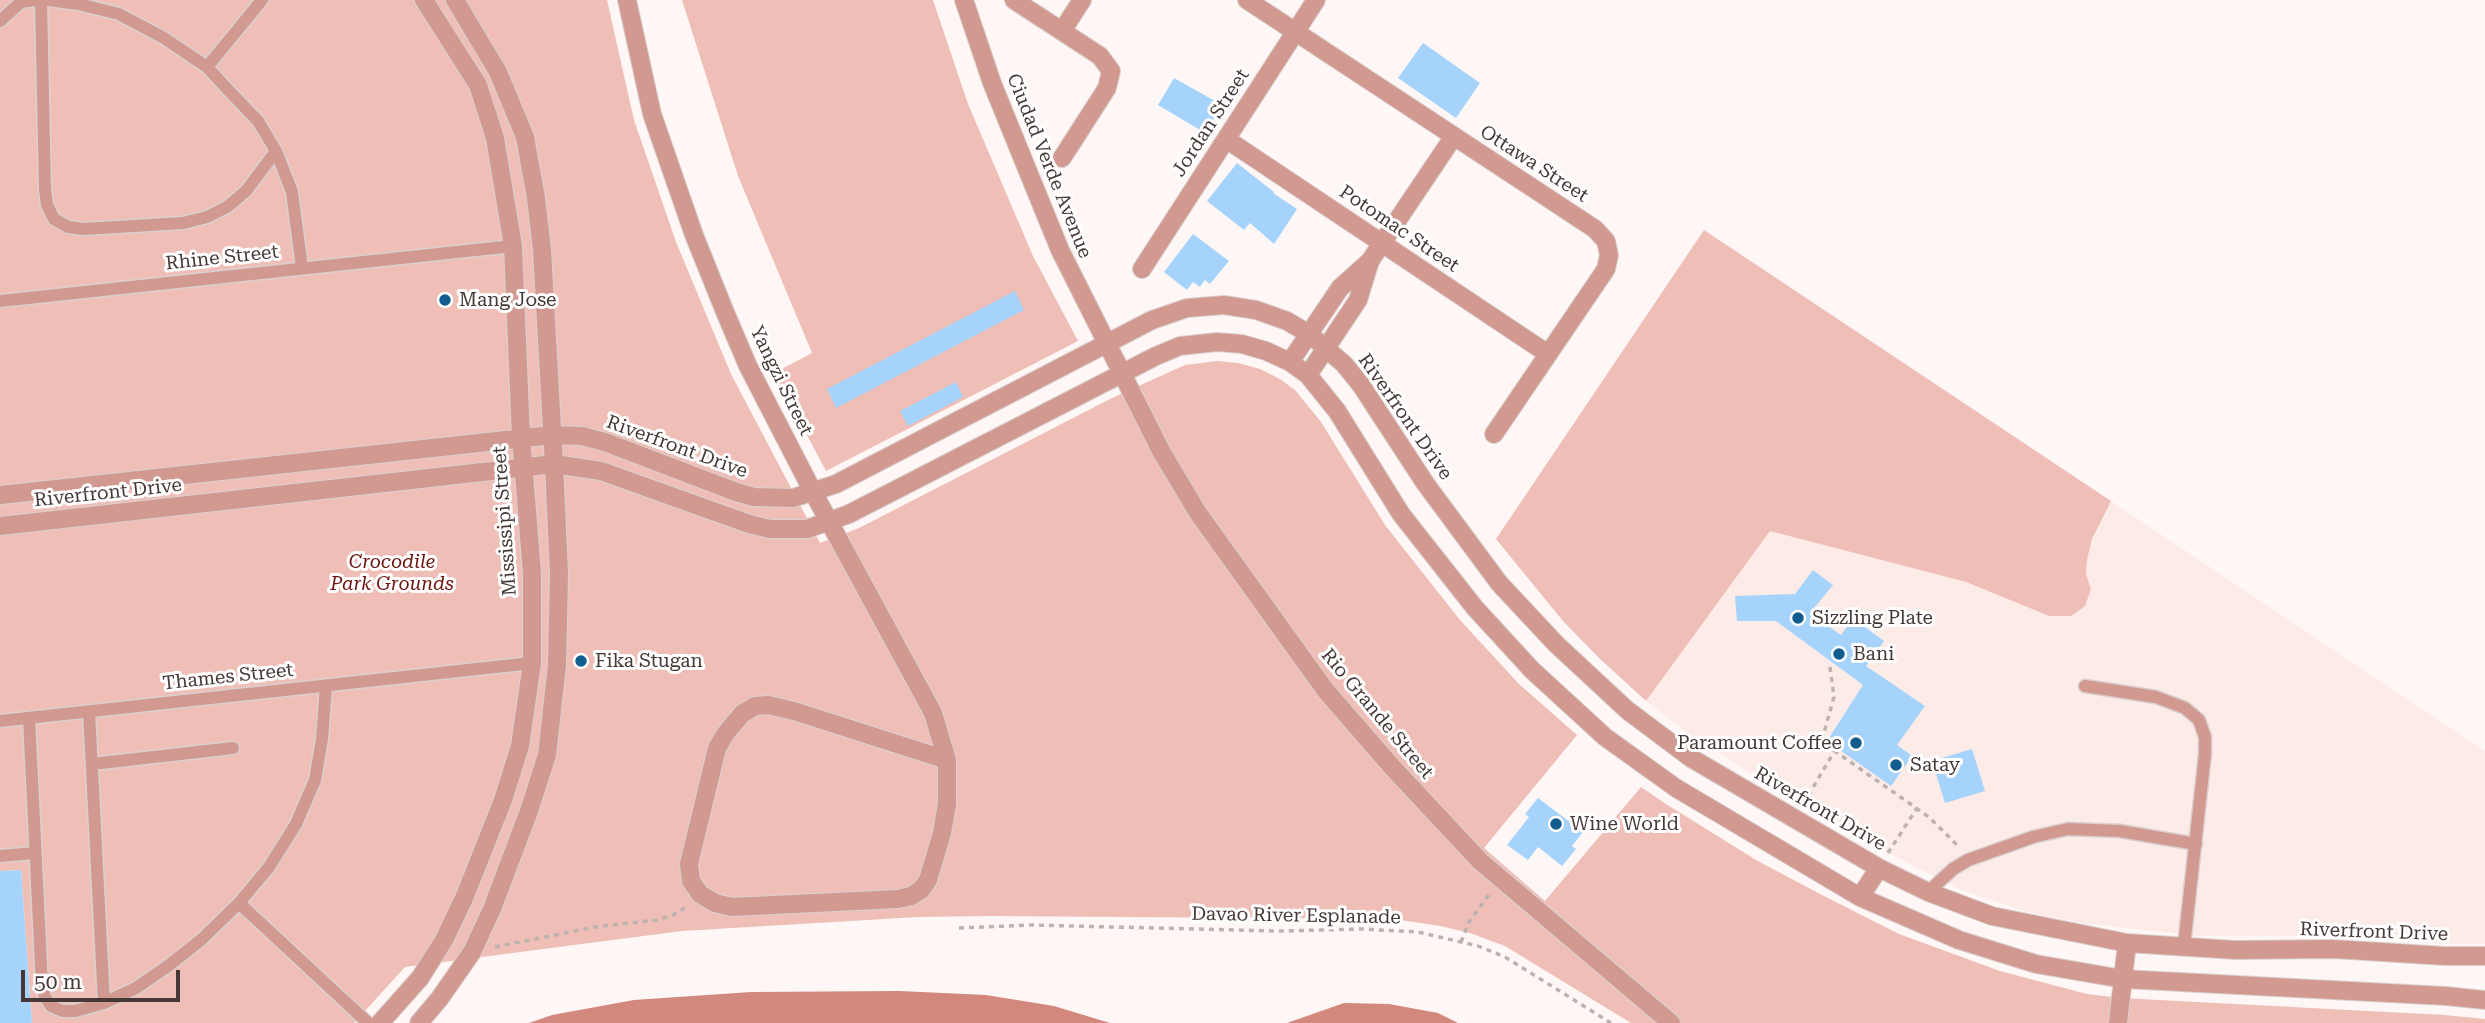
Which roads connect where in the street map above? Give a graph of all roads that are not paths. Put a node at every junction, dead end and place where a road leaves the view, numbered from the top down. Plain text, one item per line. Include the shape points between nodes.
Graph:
1 (35, 0) edge
2 (41, 0) edge
3 (49, 0) edge
4 (262, 0) edge
5 (424, 0) edge
6 (455, 0) edge
7 (627, 0) edge
8 (964, 0) edge
9 (1014, 0) edge
10 (1082, 0) edge
11 (1247, 0) edge
12 (1316, 0) edge
13 (0, 21) edge
14 (1062, 31) junction
15 (1295, 32) junction
16 (206, 67) junction
17 (1454, 136) junction
18 (1226, 139) junction
19 (276, 151) junction
20 (1062, 158) dead end
21 (1382, 243) junction
22 (513, 246) junction
23 (1370, 261) junction
24 (302, 268) junction
25 (1142, 269) dead end
26 (0, 301) edge
27 (1309, 334) junction
28 (1105, 344) junction
29 (1326, 347) junction
30 (1548, 354) junction
31 (1290, 362) junction
32 (1121, 374) junction
33 (1308, 375) junction
34 (1494, 434) dead end
35 (552, 435) junction
36 (521, 437) junction
37 (554, 464) junction
38 (524, 467) junction
39 (813, 492) junction
40 (0, 495) edge
41 (829, 522) junction
42 (0, 526) edge
43 (532, 663) junction
44 (326, 686) junction
45 (2085, 686) dead end
46 (89, 711) junction
47 (29, 718) junction
48 (0, 721) edge
49 (233, 748) dead end
50 (947, 760) junction
51 (92, 764) junction
52 (2196, 844) junction
53 (35, 853) junction
54 (0, 856) edge
55 (1879, 868) junction
56 (1928, 892) junction
57 (1860, 897) junction
58 (239, 903) junction
59 (2127, 943) junction
60 (2184, 946) junction
61 (2485, 956) edge
62 (2123, 979) junction
63 (2485, 1000) edge
64 (104, 1003) junction
65 (368, 1023) edge
66 (380, 1023) edge
67 (419, 1023) edge
68 (1671, 1023) edge
69 (2118, 1023) edge

1 - 13 lane via 21,2
2 - 19 lane via 47,205 54,219 84,229 183,223 207,217 246,191
3 - 16 lane, Rhine Street via 119,14
4 - 16 lane
5 - 22 street, Mississipi Street via 478,85 495,138
6 - 35 street via 498,72 525,137 542,250
7 - 39 street, Yangzi Street via 652,114 699,248 748,366
8 - 28 street, Ciudad Verde Avenue via 1038,200
9 - 14 street
10 - 14 street
11 - 15 street, Ottawa Street
12 - 15 street, Jordan Street
14 - 20 street via 1100,56 1111,71 1107,88
15 - 17 street, Ottawa Street
15 - 18 street, Jordan Street
16 - 19 lane, Rhine Street via 258,121
17 - 21 street
17 - 30 street, Ottawa Street via 1595,229 1606,241 1606,269
18 - 21 street, Potomac Street
18 - 25 street, Jordan Street
19 - 24 lane, Rhine Street via 292,192
21 - 23 street
21 - 30 street, Potomac Street
22 - 24 lane
22 - 36 street, Mississipi Street
23 - 27 street via 1340,288
23 - 29 street via 1358,300
24 - 26 lane, Rhine Street
27 - 28 street, Riverfront Drive via 1256,310 1224,305 1187,308
27 - 29 street, Riverfront Drive
27 - 31 street
28 - 32 street, Ciudad Verde Avenue
28 - 39 street, Riverfront Drive
29 - 33 street
29 - 55 street, Riverfront Drive via 1361,385 1425,483 1499,583 1626,710 1691,758
30 - 34 street, Ottawa Street
31 - 32 street, Riverfront Drive via 1242,344 1217,342 1180,346
31 - 33 street, Riverfront Drive
32 - 41 street, Riverfront Drive
32 - 68 street, Rio Grande Street via 1198,513 1326,691 1480,861
33 - 57 street, Riverfront Drive via 1337,411 1401,514 1532,670 1605,737 1676,788
35 - 36 street, Riverfront Drive
35 - 37 street
35 - 39 street, Riverfront Drive via 605,442 754,497 793,498
36 - 38 street, Mississipi Street
36 - 40 street, Riverfront Drive
37 - 38 street, Riverfront Drive
37 - 41 street, Riverfront Drive via 601,471 749,524 807,529
37 - 67 street via 559,574 547,755 472,952
38 - 42 street, Riverfront Drive
38 - 43 street, Mississipi Street via 532,573
39 - 41 street, Yangzi Street
41 - 50 street, Yangzi Street via 933,713
43 - 44 lane, Thames Street
43 - 66 street, Mississipi Street via 520,746 465,896 420,978
44 - 46 lane, Thames Street
44 - 58 lane via 315,780 296,824
45 - 52 lane via 2156,697 2185,708 2199,720 2205,754
46 - 47 lane, Thames Street
46 - 51 lane
47 - 48 lane, Thames Street
47 - 53 lane
49 - 51 lane
50 - 50 street, Yangzi Street via 942,833 928,880 911,896 732,907 715,903 691,881 689,864 718,748 742,714 755,706 794,711
51 - 64 lane
52 - 56 lane via 2120,831 2068,829 1968,860
52 - 60 lane
53 - 54 lane
53 - 64 lane via 45,997 63,1011
55 - 56 street, Riverfront Drive
55 - 57 street
56 - 59 street, Riverfront Drive via 1992,916
57 - 62 street, Riverfront Drive via 1959,940 2036,964
58 - 64 lane via 168,966
58 - 65 lane
59 - 60 street, Riverfront Drive
59 - 62 street
60 - 61 street, Riverfront Drive
62 - 63 street, Riverfront Drive
62 - 69 street

